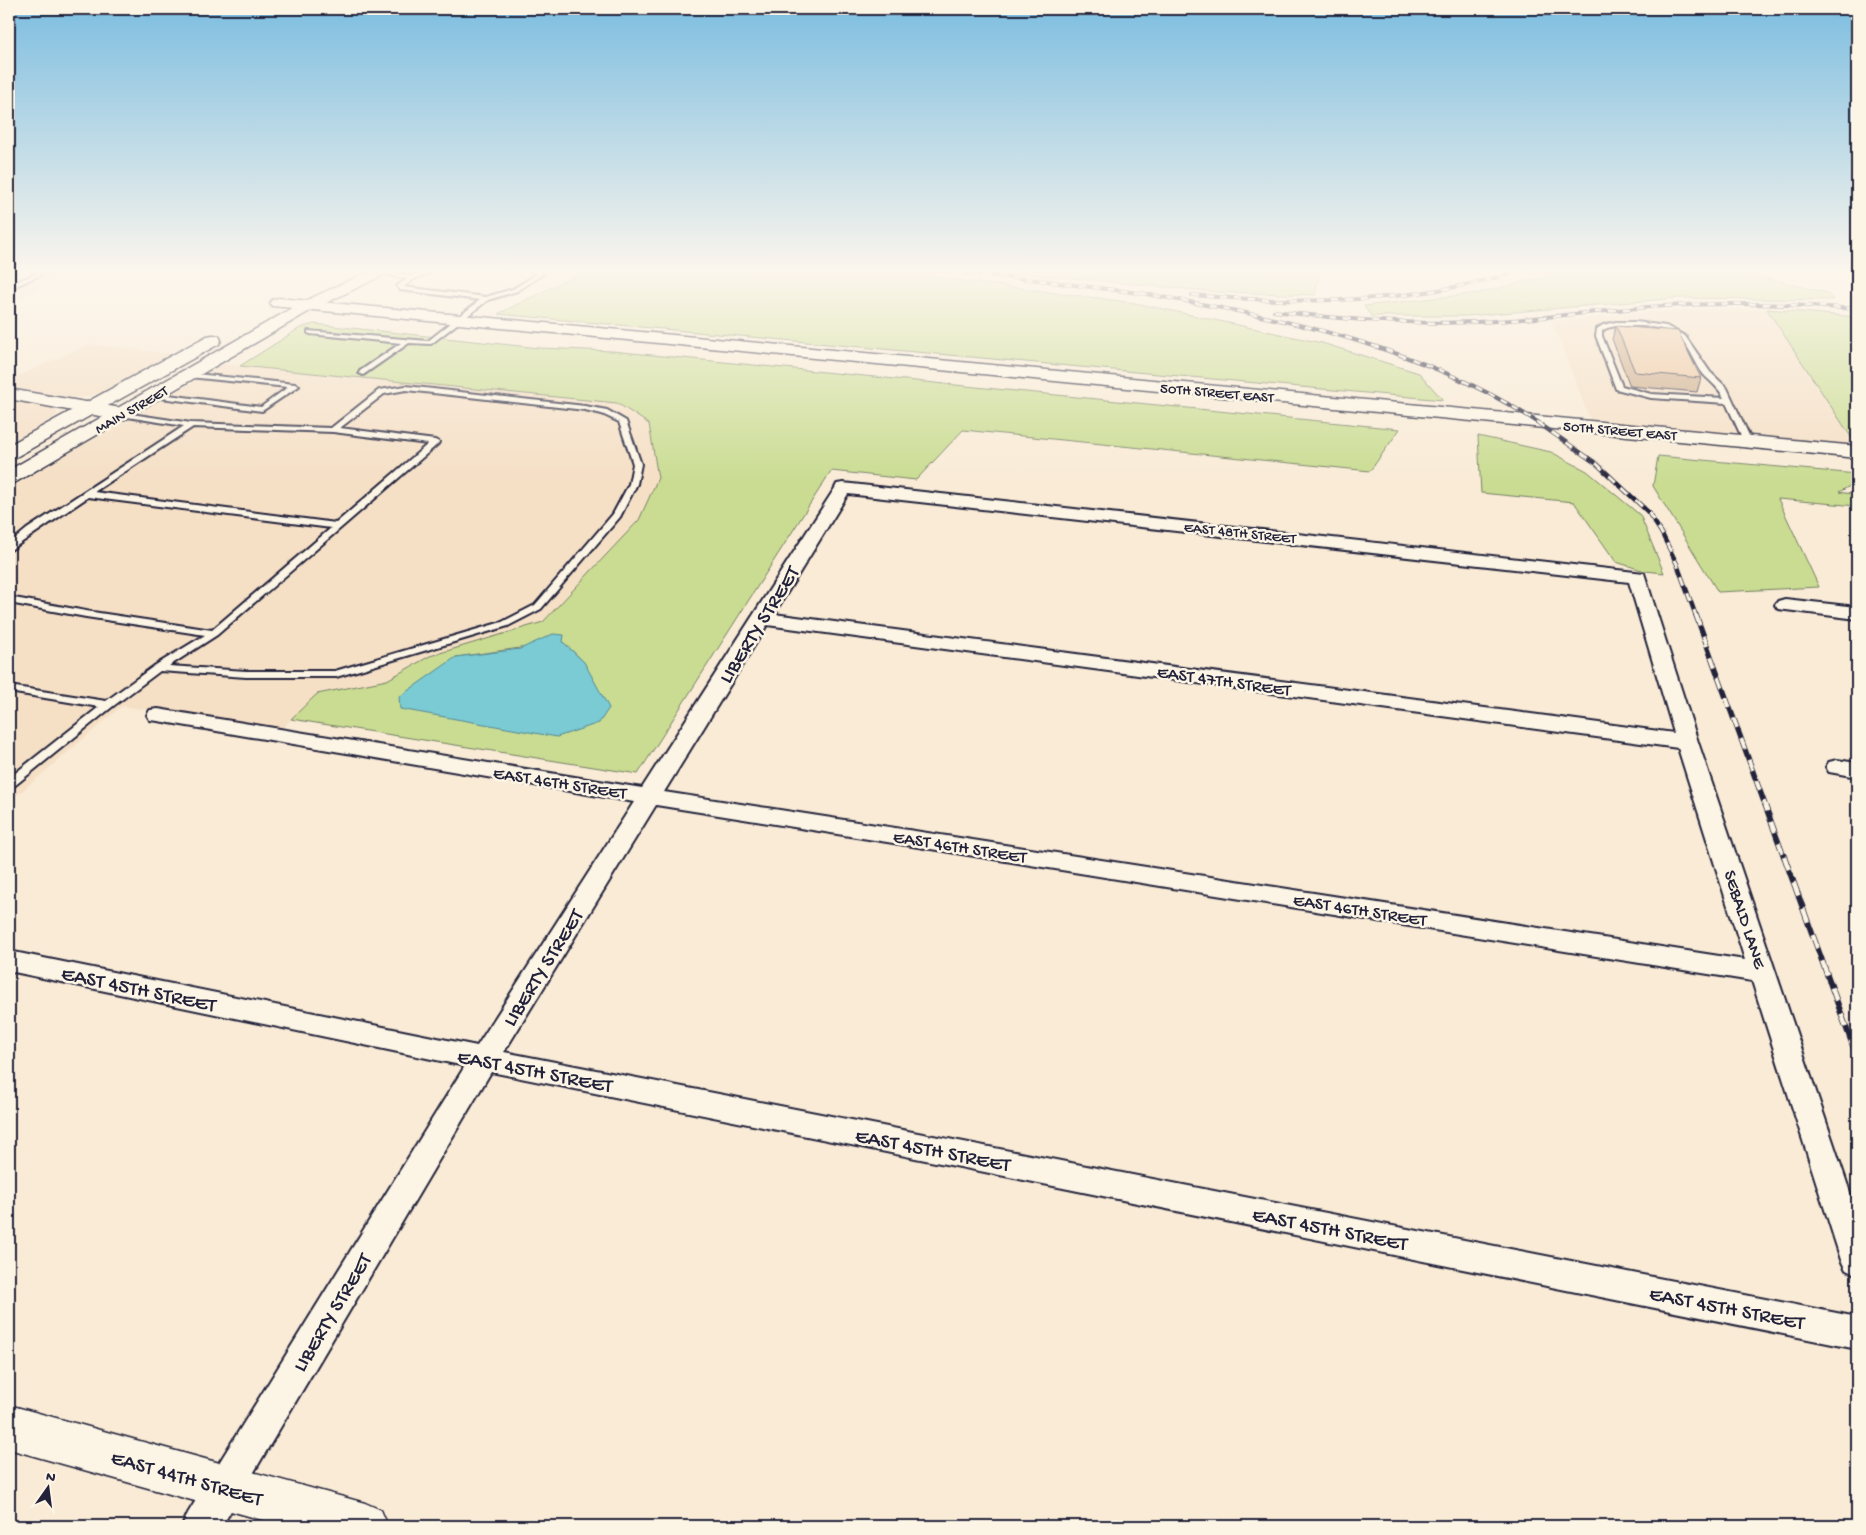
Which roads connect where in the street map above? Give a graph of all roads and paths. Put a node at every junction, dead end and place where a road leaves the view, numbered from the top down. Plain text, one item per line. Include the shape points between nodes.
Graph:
1 (211, 341) edge
2 (241, 341) edge
3 (404, 341) edge
4 (408, 341) junction
5 (432, 341) edge
6 (676, 341) edge
7 (1601, 341) edge
8 (1685, 341) edge
9 (363, 373) dead end
10 (189, 375) junction
11 (9, 394) edge
12 (153, 395) junction
13 (1729, 401) junction
14 (89, 408) junction
15 (121, 414) junction
16 (191, 425) junction
17 (333, 430) junction
18 (1748, 442) junction
19 (1857, 452) edge
20 (9, 453) edge
21 (9, 478) edge
22 (843, 488) joint
23 (86, 494) junction
24 (338, 526) junction
25 (9, 548) edge
26 (1637, 577) joint
27 (9, 600) edge
28 (1785, 605) dead end
29 (1857, 613) edge
30 (761, 618) junction
31 (214, 633) junction
32 (158, 668) junction
33 (9, 689) edge
34 (108, 704) junction
35 (158, 715) dead end
36 (1687, 742) junction
37 (9, 784) edge
38 (650, 797) junction
39 (9, 962) edge
40 (1764, 973) junction
41 (484, 1060) junction
42 (1857, 1260) edge
43 (1857, 1333) edge
44 (9, 1427) edge
45 (224, 1487) junction
46 (201, 1526) edge
47 (365, 1526) edge

1 - 14 street, MAIN STREET
2 - 10 street, MAIN STREET
3 - 4 lane
4 - 5 lane
4 - 9 lane
6 - 18 street, 50TH STREET EAST
7 - 13 lane via 1619,387 1650,396
8 - 13 lane via 1707,373 1723,388
10 - 12 street, MAIN STREET
10 - 12 lane via 295,386 262,409
11 - 14 street
12 - 15 street, MAIN STREET
13 - 18 lane
14 - 15 street
14 - 20 street, MAIN STREET
15 - 16 lane
15 - 21 street, MAIN STREET
16 - 17 lane
16 - 23 lane
17 - 24 lane via 435,442
17 - 32 lane via 382,392 394,389 585,408 604,412 622,422 637,464 633,484 617,515 538,607 505,624 336,674 246,674
18 - 19 street, 50TH STREET EAST
22 - 26 street, EAST 48TH STREET
22 - 30 street, LIBERTY STREET
23 - 24 lane
23 - 25 lane
24 - 31 lane
26 - 36 street, SEBALD LANE
27 - 31 lane
28 - 29 street
30 - 36 street, EAST 47TH STREET
30 - 38 street, LIBERTY STREET
31 - 32 lane
32 - 34 lane
33 - 34 lane
34 - 37 lane
35 - 38 street, EAST 46TH STREET
36 - 40 street, SEBALD LANE
38 - 40 street, EAST 46TH STREET
38 - 41 street, LIBERTY STREET
39 - 41 street, EAST 45TH STREET
40 - 42 street, SEBALD LANE
41 - 43 street, EAST 45TH STREET
41 - 45 street, LIBERTY STREET
44 - 45 street, EAST 44TH STREET
45 - 46 street, LIBERTY STREET
45 - 47 street, EAST 44TH STREET

